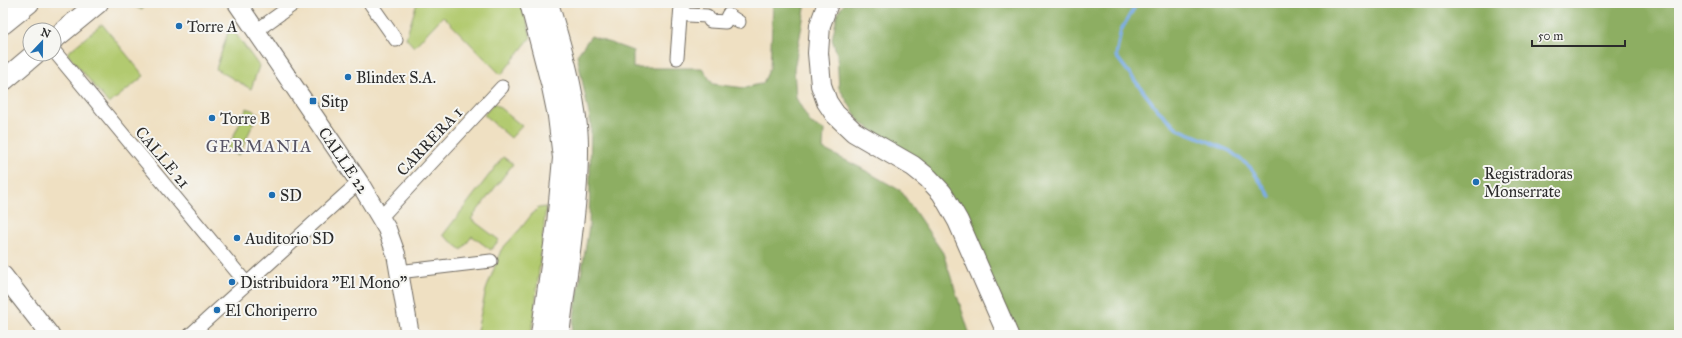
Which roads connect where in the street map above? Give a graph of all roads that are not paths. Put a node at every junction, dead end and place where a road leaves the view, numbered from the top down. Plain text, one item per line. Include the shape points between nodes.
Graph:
1 (98, 3) edge
2 (237, 3) edge
3 (295, 3) edge
4 (370, 3) edge
5 (530, 3) edge
6 (548, 3) edge
7 (828, 3) edge
8 (681, 6) edge
9 (739, 22) dead end
10 (256, 31) junction
11 (62, 32) edge
12 (396, 40) dead end
13 (677, 58) dead end
14 (62, 61) edge
15 (26, 62) edge
16 (3, 81) edge
17 (502, 87) dead end
18 (359, 182) junction
19 (381, 217) junction
20 (491, 261) dead end
21 (398, 272) junction
22 (3, 275) edge
23 (247, 284) junction
24 (50, 335) edge
25 (190, 335) edge
26 (410, 335) edge
27 (541, 335) edge
28 (559, 335) edge
29 (1008, 335) edge

1 - 11 main road
2 - 10 street, CALLE 22
3 - 10 street
4 - 12 street
5 - 27 main road via 558,116 563,158 557,224
6 - 28 main road via 572,95 578,149 575,212
7 - 29 main road via 820,25 818,53 821,85 827,102 835,114 854,132 913,166 942,193 958,221
8 - 9 street via 688,15 707,16 710,21 725,22 728,15
8 - 13 street
10 - 18 street, CALLE 22
14 - 23 street, CALLE 21
15 - 16 main road
17 - 19 street, CARRERA 1
18 - 19 street, CALLE 22
18 - 23 street
19 - 21 street, CALLE 22 via 392,240
20 - 21 street
21 - 26 street, CALLE 22
22 - 24 street
23 - 25 street

